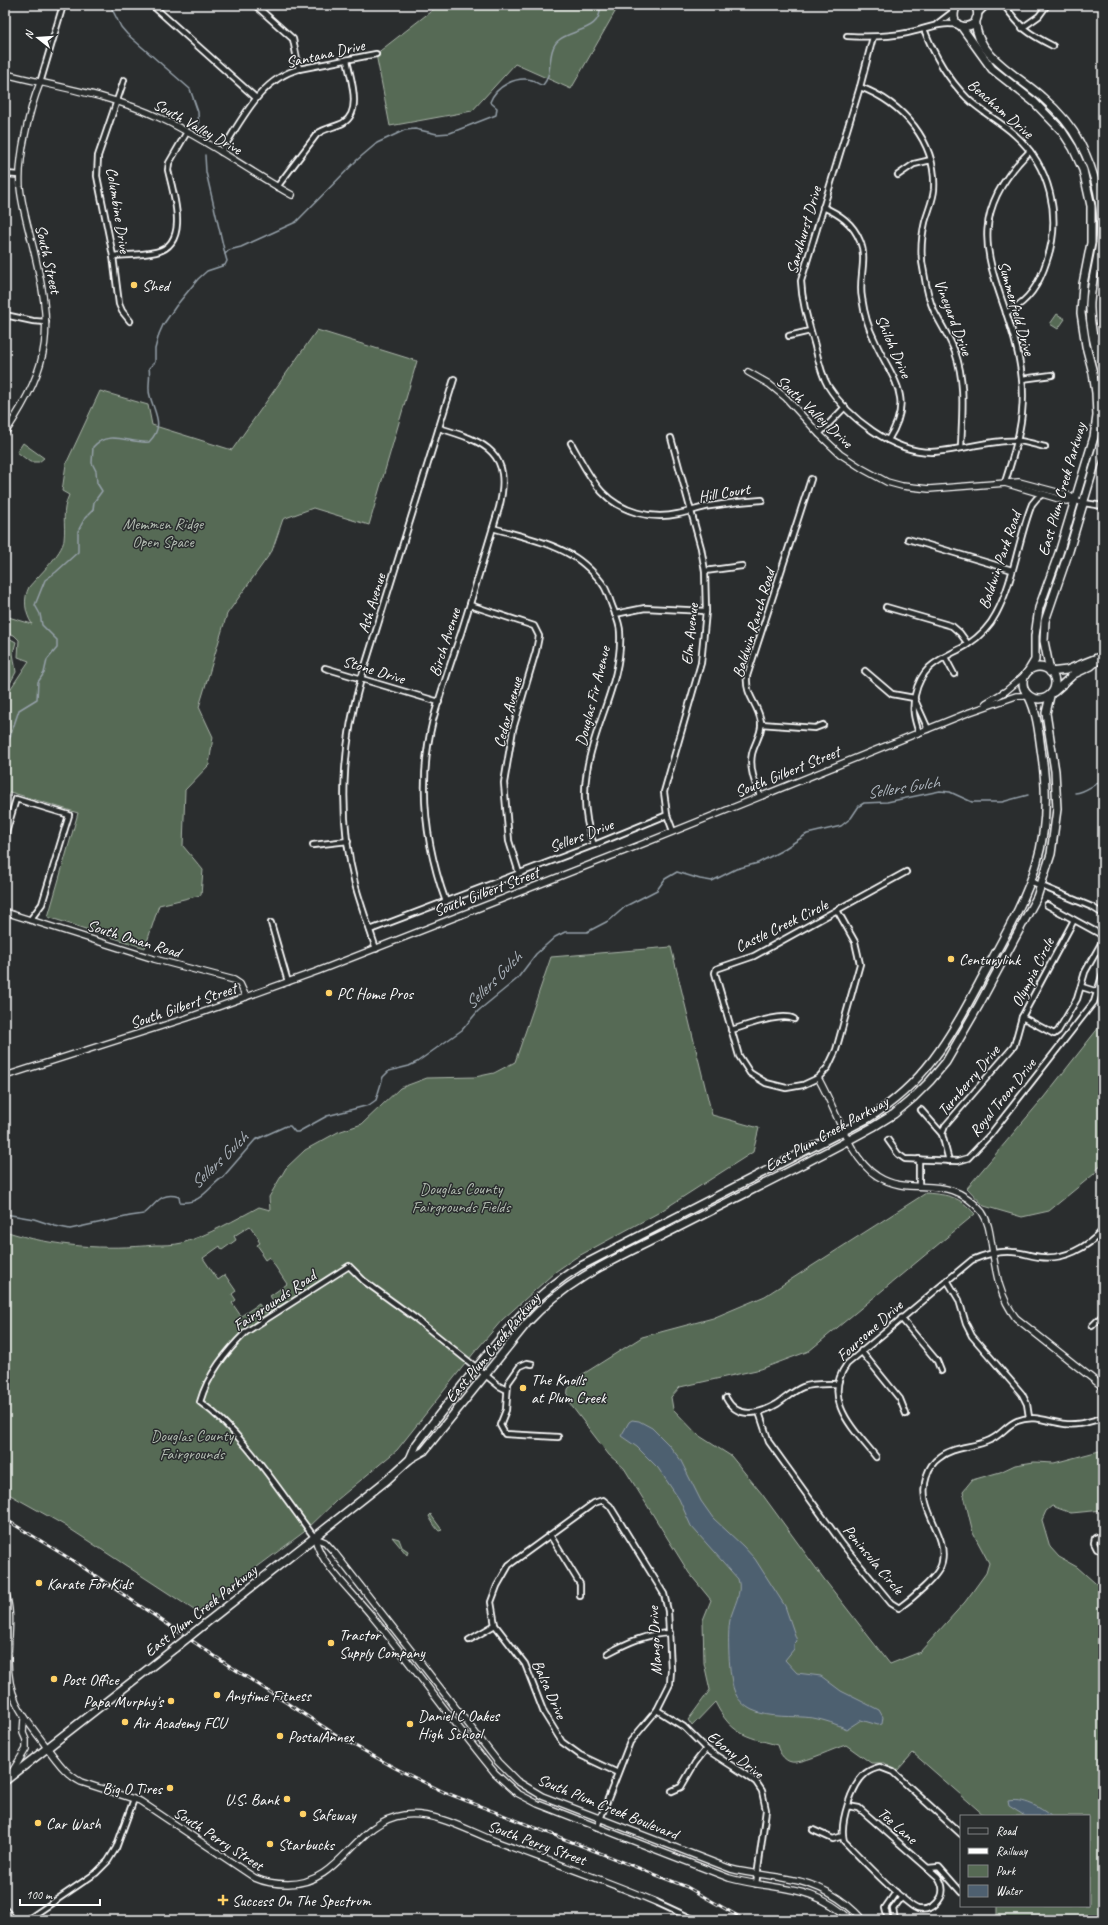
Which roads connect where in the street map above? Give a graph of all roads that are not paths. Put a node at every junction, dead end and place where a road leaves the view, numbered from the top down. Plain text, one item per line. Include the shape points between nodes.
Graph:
1 (63, 5) edge
2 (152, 5) edge
3 (255, 5) edge
4 (975, 5) edge
5 (987, 5) edge
6 (1004, 5) edge
7 (1047, 5) edge
8 (956, 7) edge
9 (976, 17) junction
10 (934, 26) junction
11 (960, 26) junction
12 (1022, 28) junction
13 (924, 29) junction
14 (848, 36) dead end
15 (873, 37) junction
16 (1053, 46) dead end
17 (376, 54) dead end
18 (347, 60) junction
19 (299, 69) junction
20 (5, 74) edge
21 (124, 80) dead end
22 (40, 83) junction
23 (860, 87) junction
24 (256, 98) junction
25 (116, 101) junction
26 (187, 132) junction
27 (1030, 151) junction
28 (222, 152) junction
29 (931, 160) junction
30 (5, 174) edge
31 (20, 175) junction
32 (898, 175) dead end
33 (278, 187) junction
34 (292, 194) dead end
35 (823, 207) junction
36 (1102, 217) edge
37 (1092, 218) junction
38 (113, 256) junction
39 (1006, 313) junction
40 (5, 315) edge
41 (130, 321) dead end
42 (46, 322) junction
43 (810, 330) junction
44 (1084, 334) junction
45 (1092, 334) junction
46 (789, 336) dead end
47 (1103, 340) edge
48 (1103, 344) edge
49 (1095, 346) junction
50 (748, 372) dead end
51 (1052, 375) dead end
52 (1103, 377) edge
53 (454, 379) dead end
54 (1022, 379) junction
55 (845, 407) junction
56 (439, 428) junction
57 (5, 434) edge
58 (818, 434) junction
59 (1103, 437) edge
60 (672, 438) dead end
61 (888, 440) junction
62 (1018, 441) junction
63 (571, 443) dead end
64 (1045, 447) dead end
65 (961, 448) junction
66 (811, 479) dead end
67 (1005, 482) junction
68 (1043, 494) junction
69 (762, 500) dead end
70 (1075, 500) junction
71 (1084, 503) junction
72 (1103, 506) edge
73 (691, 511) junction
74 (493, 528) junction
75 (908, 539) dead end
76 (1059, 553) junction
77 (742, 566) dead end
78 (1012, 570) junction
79 (705, 571) junction
80 (1052, 599) junction
81 (470, 605) junction
82 (886, 607) dead end
83 (706, 611) junction
84 (615, 614) junction
85 (968, 644) junction
86 (1103, 656) edge
87 (945, 657) junction
88 (325, 668) dead end
89 (865, 671) dead end
90 (1050, 671) junction
91 (1027, 672) junction
92 (954, 674) dead end
93 (361, 679) junction
94 (1051, 695) junction
95 (1029, 696) junction
96 (914, 698) junction
97 (439, 702) junction
98 (970, 712) junction
99 (761, 724) junction
100 (823, 725) dead end
101 (928, 729) junction
102 (919, 733) junction
103 (760, 796) junction
104 (667, 815) junction
105 (673, 831) junction
106 (5, 836) edge
107 (348, 841) junction
108 (313, 845) dead end
109 (594, 845) junction
110 (906, 872) dead end
111 (519, 873) junction
112 (1032, 882) junction
113 (1041, 886) junction
114 (446, 902) junction
115 (1047, 905) dead end
116 (837, 910) junction
117 (5, 912) edge
118 (1103, 914) edge
119 (30, 920) junction
120 (1074, 920) junction
121 (271, 923) dead end
122 (370, 930) junction
123 (1103, 940) edge
124 (376, 949) junction
125 (1103, 973) edge
126 (288, 982) junction
127 (1082, 987) junction
128 (1098, 992) junction
129 (246, 997) junction
130 (1022, 1017) junction
131 (794, 1020) dead end
132 (731, 1030) junction
133 (5, 1076) edge
134 (818, 1078) junction
135 (921, 1110) dead end
136 (844, 1131) junction
137 (942, 1134) junction
138 (849, 1140) junction
139 (888, 1140) dead end
140 (919, 1160) junction
141 (949, 1161) junction
142 (919, 1186) junction
143 (1103, 1230) edge
144 (993, 1254) junction
145 (947, 1280) junction
146 (1103, 1315) edge
147 (901, 1318) junction
148 (1092, 1326) dead end
149 (861, 1351) junction
150 (532, 1364) dead end
151 (476, 1368) junction
152 (941, 1371) dead end
153 (485, 1375) junction
154 (837, 1384) junction
155 (1103, 1387) edge
156 (507, 1390) junction
157 (726, 1398) dead end
158 (758, 1412) junction
159 (906, 1414) dead end
160 (1029, 1417) junction
161 (1103, 1418) edge
162 (558, 1437) dead end
163 (876, 1457) dead end
164 (410, 1459) junction
165 (603, 1500) joint
166 (550, 1535) junction
167 (1103, 1535) edge
168 (315, 1538) junction
169 (1103, 1550) edge
170 (5, 1591) edge
171 (580, 1596) dead end
172 (495, 1625) junction
173 (670, 1633) junction
174 (469, 1640) dead end
175 (608, 1653) dead end
176 (657, 1710) junction
177 (24, 1719) junction
178 (47, 1748) junction
179 (706, 1749) junction
180 (618, 1772) junction
181 (7, 1780) edge
182 (672, 1791) dead end
183 (134, 1799) junction
184 (848, 1806) junction
185 (600, 1819) junction
186 (597, 1827) junction
187 (813, 1830) dead end
188 (960, 1833) edge
189 (842, 1836) junction
190 (928, 1868) junction
191 (757, 1875) junction
192 (756, 1884) junction
193 (960, 1891) edge
194 (896, 1892) junction
195 (902, 1897) junction
196 (656, 1902) joint
197 (5, 1911) edge
198 (12, 1920) edge
199 (27, 1920) edge
200 (695, 1920) edge
201 (850, 1920) edge
202 (863, 1920) edge
203 (888, 1920) edge
204 (895, 1920) edge

1 - 22 street
2 - 24 street
3 - 19 street via 293,39
4 - 9 main road
5 - 9 street
6 - 12 street
7 - 12 street via 1039,16
8 - 10 street via 948,17
8 - 11 main road via 954,18
9 - 11 main road via 970,26
9 - 36 main road via 978,37 992,55 1051,105 1076,135 1094,177
10 - 11 street
10 - 13 street
11 - 37 main road, East Plum Creek Parkway via 992,68 1039,106 1062,131 1083,170 1090,193
12 - 16 street
13 - 15 street
13 - 27 street, Beacham Drive via 932,49 953,83 977,108 1015,135
14 - 15 street
15 - 23 street, Sandhurst Drive
17 - 18 street, Santana Drive
18 - 19 street, Santana Drive
18 - 33 street via 354,99 351,117 317,134
19 - 24 street, Santana Drive via 277,78
20 - 22 street, South Valley Drive
21 - 25 street, Columbine Drive
22 - 25 street, South Valley Drive
22 - 31 street, South Street via 22,150
23 - 29 street, Vineyard Drive via 877,94 899,110 922,139
23 - 35 street, Sandhurst Drive
24 - 28 street, Santana Drive
25 - 26 street, South Valley Drive via 159,117
25 - 38 street, Columbine Drive via 98,156 98,176
26 - 28 street, South Valley Drive
26 - 38 street via 168,170 178,218 173,239 158,252
27 - 39 street, Summerfield Drive via 1011,169 999,190 990,211 987,227 988,260
27 - 39 street, Beacham Drive via 1048,182 1053,204 1051,250 1033,292 1020,306
28 - 33 street, South Valley Drive
29 - 32 street via 914,164
29 - 65 street, Vineyard Drive via 934,191 925,222 922,255 933,310 954,350 961,373 964,396
30 - 31 street
31 - 42 street, South Street via 22,201 44,290
33 - 34 street, South Valley Drive
35 - 43 street, Sandhurst Drive via 801,281 803,305
35 - 61 street, Shiloh Drive via 845,219 861,242 861,296 865,313 874,339 898,385 901,400 899,416
36 - 37 street
36 - 45 main road via 1091,295
37 - 44 main road, East Plum Creek Parkway via 1091,243 1082,300
38 - 41 street, Columbine Drive via 118,304
39 - 54 street, Summerfield Drive via 1016,344
40 - 42 street
42 - 57 street, South Street via 43,355 35,382
43 - 46 street
43 - 55 street, Sandhurst Drive via 822,373
44 - 49 main road
44 - 70 main road, East Plum Creek Parkway via 1094,373 1097,416 1094,437
45 - 47 street
45 - 49 main road
48 - 49 street
49 - 52 main road
50 - 58 street, South Valley Drive via 786,398
51 - 54 street
53 - 56 street, Ash Avenue
54 - 62 street, Summerfield Drive via 1023,416
55 - 58 street
55 - 61 street, Sandhurst Drive via 871,430
56 - 74 street, Birch Avenue via 473,439 482,444 497,460 504,482
56 - 93 street, Ash Avenue
58 - 67 street, South Valley Drive via 840,454 863,469 902,486 934,489
59 - 71 main road, East Plum Creek Parkway
60 - 73 street, Elm Avenue
61 - 65 street, Sandhurst Drive via 921,451
62 - 64 street, Sandhurst Drive
62 - 65 street, Sandhurst Drive
62 - 67 street, Summerfield Drive
63 - 73 street, Hill Court via 593,481 614,502 653,516 677,515
66 - 99 street, Baldwin Ranch Road via 747,676 746,686 758,710
67 - 68 street, South Valley Drive
67 - 70 street, South Valley Drive via 1024,482 1068,495
68 - 70 street, South Valley Drive via 1066,501
68 - 78 street, Baldwin Park Road via 1034,500 1029,511
69 - 73 street, Hill Court via 734,502
70 - 71 street, South Valley Drive
70 - 76 main road, East Plum Creek Parkway
71 - 72 street
71 - 80 main road, East Plum Creek Parkway
73 - 79 street, Elm Avenue
74 - 81 street, Birch Avenue
74 - 84 street, Douglas Fir Avenue via 550,545 571,555 604,586
75 - 78 street
76 - 80 main road via 1060,564 1050,592
76 - 91 main road, East Plum Creek Parkway via 1039,608 1035,660
77 - 79 street
78 - 85 street, Baldwin Park Road via 1002,602 993,620
79 - 83 street, Elm Avenue
80 - 90 main road, East Plum Creek Parkway via 1044,631
81 - 97 street, Birch Avenue
81 - 111 street, Cedar Avenue via 534,626 539,636 526,690 513,729 504,784 510,841
82 - 85 street via 952,626
83 - 84 street via 645,608
83 - 104 street, Elm Avenue via 701,663 664,792
84 - 109 street, Douglas Fir Avenue via 620,631 617,665 596,731 585,786 588,830
85 - 87 street, Baldwin Park Road
86 - 90 main road via 1067,670
86 - 94 main road via 1091,666 1074,674
87 - 92 street
87 - 96 street, Baldwin Park Road via 926,670
88 - 93 street, Stone Drive
89 - 96 street via 892,694
90 - 91 main road via 1040,667
90 - 94 main road via 1056,683
91 - 95 main road via 1023,685
91 - 98 street, South Gilbert Street via 1002,694
93 - 97 street, Stone Drive
93 - 107 street, Ash Avenue via 347,746 344,806
94 - 95 main road via 1039,700
94 - 113 main road, East Plum Creek Parkway via 1046,713 1055,771 1057,809 1052,847
95 - 98 street, South Gilbert Street via 1016,696
95 - 112 main road, East Plum Creek Parkway via 1039,736 1046,809 1041,852
96 - 101 street
96 - 102 street, Baldwin Park Road via 913,714
97 - 114 street, Birch Avenue via 429,746 425,814 435,873
98 - 101 street, South Gilbert Street
99 - 100 street via 815,728
99 - 103 street via 751,765
101 - 102 street, South Gilbert Street
102 - 103 street, South Gilbert Street
103 - 105 street, South Gilbert Street
104 - 105 street, Elm Avenue
104 - 109 street, Sellers Drive
105 - 124 street, South Gilbert Street
106 - 119 street via 16,799 69,815 42,904
107 - 108 street
107 - 122 street, Ash Avenue via 355,883
109 - 111 street, Sellers Drive
110 - 116 street
111 - 114 street, Sellers Drive
112 - 113 street
112 - 136 main road, East Plum Creek Parkway via 974,993 937,1056 898,1098 868,1119
113 - 118 street
113 - 138 main road, East Plum Creek Parkway via 1031,910 946,1062 904,1106 884,1121
114 - 122 street, Sellers Drive
115 - 120 street, Olympia Circle
116 - 132 street, Castle Creek Circle via 754,956 716,968
116 - 134 street, Castle Creek Circle via 855,942 860,964 836,1050 828,1067
117 - 119 street, South Oman Road
119 - 129 street, South Oman Road via 234,980 240,984
120 - 123 street, Olympia Circle via 1100,934
120 - 130 street, Olympia Circle
121 - 126 street
122 - 124 street, Ash Avenue
123 - 127 street, Olympia Circle via 1085,972
124 - 126 street, South Gilbert Street
125 - 128 street, Royal Troon Drive
126 - 129 street, South Gilbert Street
127 - 128 street
127 - 130 street, Olympia Circle via 1054,1034
128 - 141 street, Royal Troon Drive via 1094,1002 990,1135 968,1158
129 - 133 street, South Gilbert Street
130 - 137 street, Turnberry Drive via 1014,1046 945,1126
131 - 132 street via 786,1016 778,1017
132 - 134 street, Castle Creek Circle via 741,1061 756,1078 786,1088
134 - 136 street
135 - 137 street
136 - 138 street
136 - 151 main road, East Plum Creek Parkway via 568,1274 528,1306
137 - 141 street, Turnberry Drive
138 - 142 street via 859,1158 876,1176 891,1184
138 - 153 main road, East Plum Creek Parkway via 573,1282 540,1310
139 - 140 street, Royal Troon Drive via 905,1159
140 - 141 street, Royal Troon Drive
140 - 142 street
142 - 144 street via 941,1187 970,1200 983,1214 989,1227
143 - 144 street, Foursome Drive via 1087,1245 1062,1256 1042,1257 1013,1252
144 - 145 street, Foursome Drive via 972,1260
144 - 155 street via 1001,1292 1016,1318
145 - 147 street, Foursome Drive
145 - 160 street via 959,1300 972,1336 1022,1394 1028,1404
146 - 148 street
147 - 149 street, Foursome Drive
147 - 152 street via 937,1360
149 - 154 street, Foursome Drive via 847,1364
149 - 159 street via 900,1399
150 - 156 street via 520,1366 508,1383
151 - 153 street, Fairgrounds Road
151 - 164 main road, East Plum Creek Parkway via 416,1445
151 - 168 street, Fairgrounds Road via 415,1318 364,1282 349,1266 246,1332 235,1343 211,1375 200,1402 242,1441
153 - 156 street, Fairgrounds Road
153 - 164 main road, East Plum Creek Parkway via 424,1451
154 - 158 street via 803,1387
154 - 163 street, Foursome Drive via 839,1405 845,1417
156 - 162 street via 506,1410 500,1425 505,1434
157 - 158 street via 731,1408 741,1413
158 - 160 street, Peninsula Circle via 769,1442 838,1539 891,1603 898,1608 932,1579 942,1563 941,1542 924,1501 925,1482 930,1468 939,1458 952,1451 991,1440 1008,1426
160 - 161 street via 1065,1424 1081,1424
164 - 168 main road, East Plum Creek Parkway
165 - 166 street, Balsa Drive via 594,1503
165 - 173 street, Mango Drive via 610,1506 664,1594
166 - 171 street via 580,1584
166 - 172 street, Balsa Drive via 508,1565 491,1602
167 - 169 street via 1095,1538 1094,1543 1097,1549
168 - 178 main road, East Plum Creek Parkway, bridge
168 - 185 street, South Plum Creek Boulevard via 325,1542 334,1552 506,1772 542,1796
168 - 186 street, South Plum Creek Boulevard via 323,1559 372,1616 495,1774 531,1801
170 - 177 street, South Perry Street via 10,1619 9,1676 14,1698
172 - 174 street
172 - 180 street, Balsa Drive via 525,1664 544,1713 562,1742 580,1756
173 - 175 street via 636,1639
173 - 176 street, Mango Drive via 670,1684
176 - 179 street, Ebony Drive via 684,1728
176 - 180 street, Mango Drive via 634,1735
177 - 178 street, South Perry Street
177 - 181 street via 26,1749
178 - 181 main road, East Plum Creek Parkway
178 - 183 street, South Perry Street via 66,1772 76,1780
179 - 182 street via 681,1787
179 - 191 street, Ebony Drive via 756,1782 762,1791 766,1810
180 - 185 street, Mango Drive
183 - 196 street, South Perry Street via 238,1868 268,1883 291,1884 317,1878 333,1868 372,1828 392,1818 414,1815 443,1821 604,1880
183 - 199 street via 116,1848 108,1861
184 - 188 street via 857,1783 867,1772 880,1767 893,1772
184 - 189 street
184 - 190 street, Tee Lane via 859,1808
185 - 186 street, Mango Drive
185 - 191 street, South Plum Creek Boulevard via 725,1867
186 - 192 street, South Plum Creek Boulevard via 722,1876
187 - 189 street via 833,1839
189 - 194 street via 844,1841
190 - 193 street via 939,1867
190 - 195 street, Tee Lane via 942,1884 942,1895 937,1903 930,1908 919,1909
191 - 192 street, Ebony Drive
191 - 202 street, South Plum Creek Boulevard via 789,1878 814,1885 841,1900
192 - 201 street, South Plum Creek Boulevard via 791,1888 811,1894 836,1907
194 - 195 street
194 - 203 street via 886,1908
195 - 204 street via 893,1909
196 - 200 street, South Perry Street
197 - 198 main road

